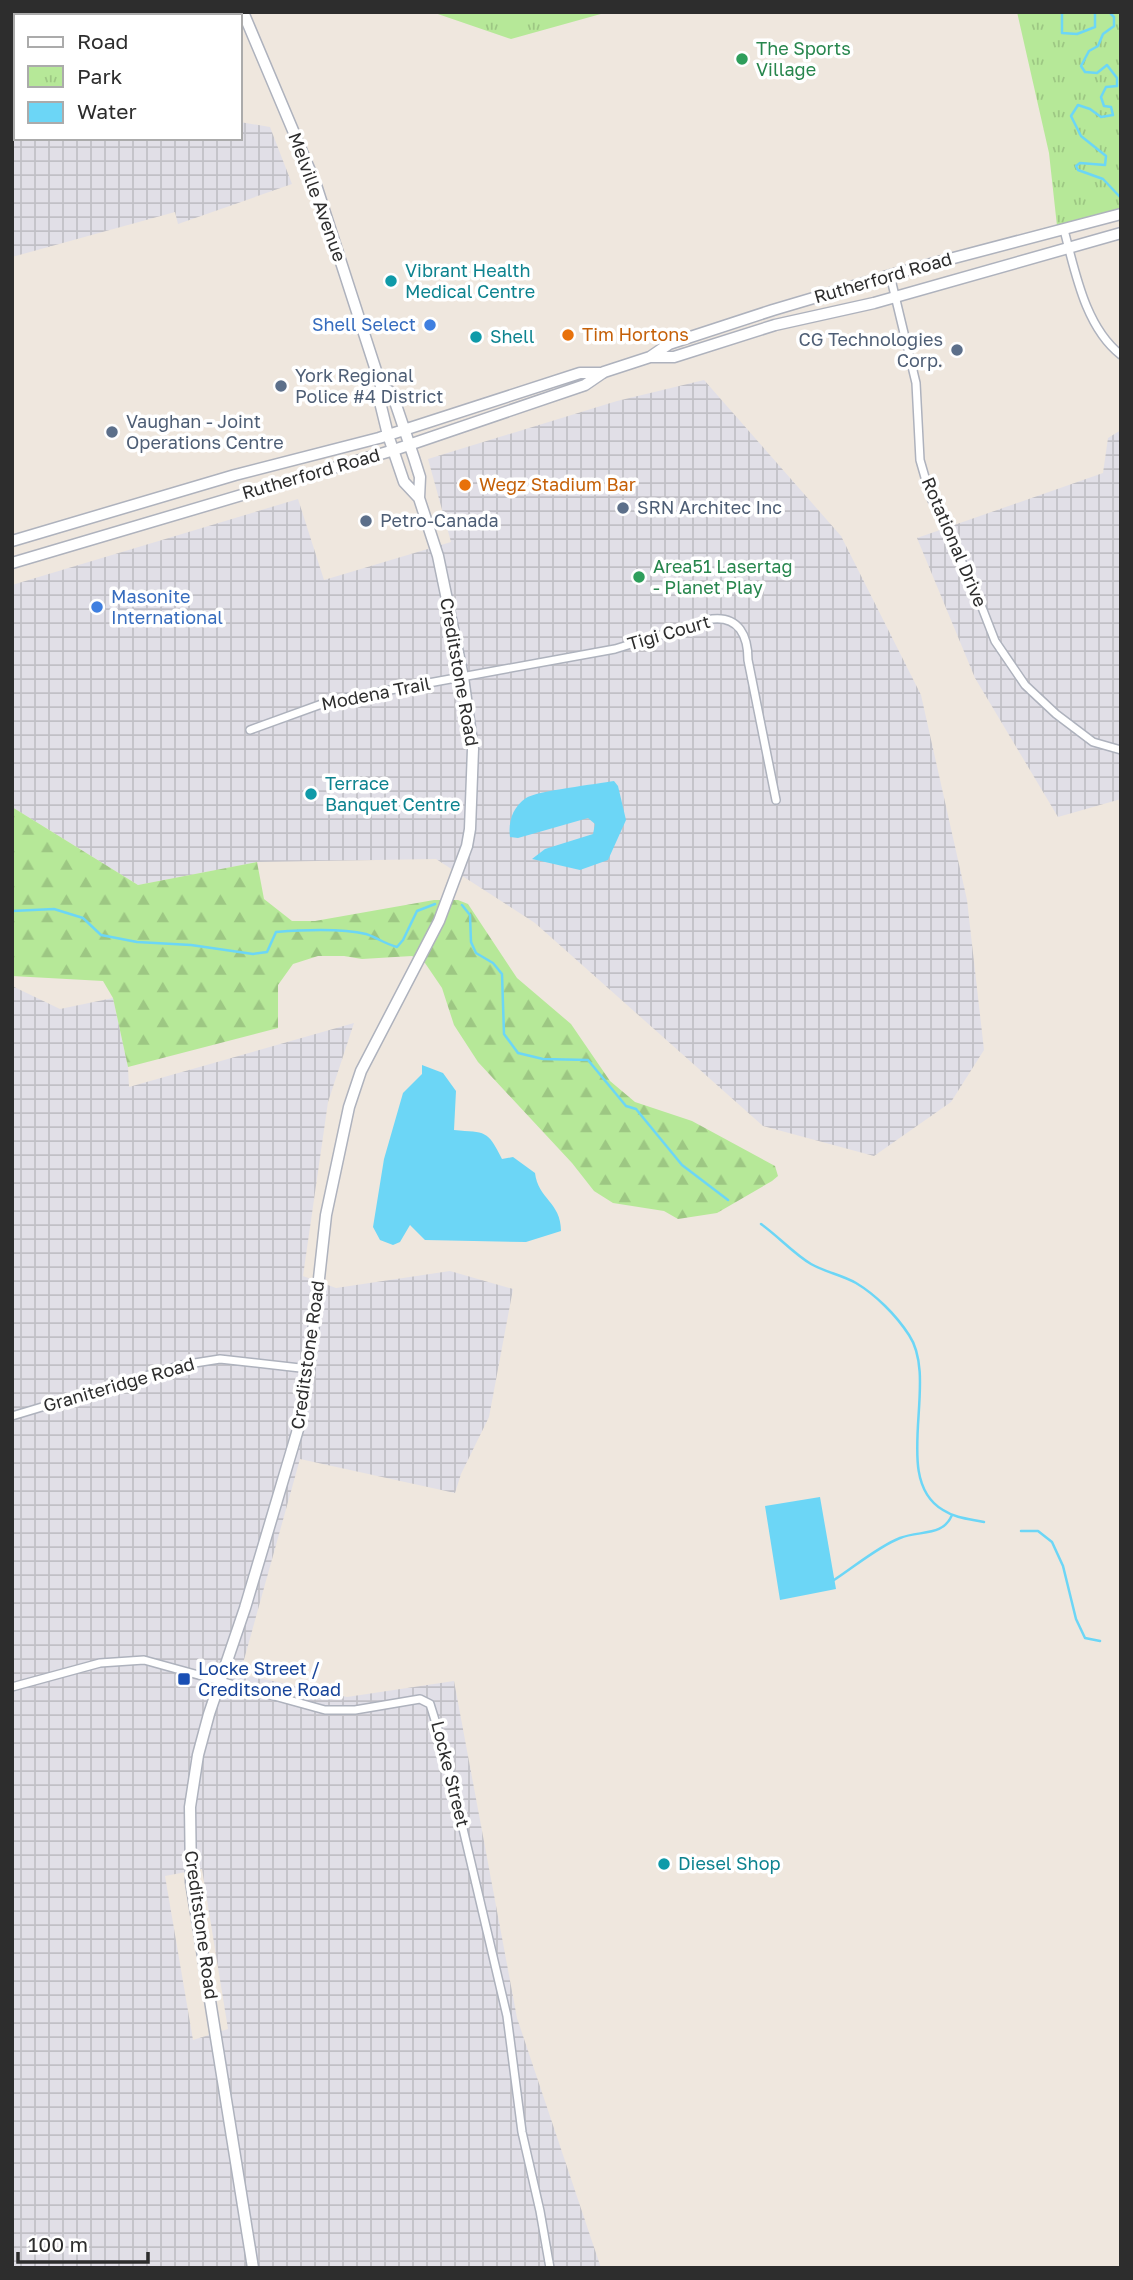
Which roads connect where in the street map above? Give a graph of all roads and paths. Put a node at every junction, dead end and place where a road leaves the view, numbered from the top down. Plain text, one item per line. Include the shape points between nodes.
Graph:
1 (243, 12) edge
2 (1121, 214) edge
3 (1064, 230) junction
4 (1121, 233) edge
5 (1068, 247) junction
6 (890, 275) junction
7 (894, 297) junction
8 (1121, 355) edge
9 (650, 357) junction
10 (604, 373) junction
11 (381, 386) junction
12 (405, 430) junction
13 (388, 435) junction
14 (410, 444) junction
15 (394, 450) junction
16 (419, 498) junction
17 (12, 541) edge
18 (12, 563) edge
19 (463, 677) junction
20 (250, 730) dead end
21 (1121, 750) edge
22 (776, 800) dead end
23 (309, 1369) junction
24 (12, 1416) edge
25 (221, 1680) junction
26 (12, 1687) edge
27 (253, 2268) edge
28 (550, 2268) edge

1 - 11 street, Melville Avenue via 316,185
2 - 3 street, Rutherford Road
3 - 5 street
3 - 6 street, Rutherford Road
4 - 5 street, Rutherford Road
5 - 7 street, Rutherford Road
5 - 8 street via 1093,318
6 - 7 street, Rotational Drive
6 - 9 street, Rutherford Road via 669,344
7 - 9 street, Rutherford Road via 775,325 674,358
7 - 21 street, Rotational Drive via 910,350 920,460 931,498 995,641 1025,685 1056,714 1093,742
9 - 10 street, Rutherford Road
10 - 12 street, Rutherford Road via 580,373
10 - 14 street, Rutherford Road via 585,385
11 - 12 street, Melville Avenue via 392,393
11 - 13 street, Melville Avenue via 379,398
12 - 13 street, Rutherford Road
12 - 14 street, Melville Avenue
13 - 15 street, Melville Avenue
13 - 17 street, Rutherford Road
14 - 15 street, Rutherford Road
14 - 16 street, Creditstone Road via 420,477
15 - 16 street, Creditstone Road via 404,482
15 - 18 street, Rutherford Road
16 - 19 street, Creditstone Road via 438,556
19 - 20 street, Modena Trail via 330,701
19 - 22 street, Tigi Court via 615,649 712,619 734,622 748,644
19 - 23 street, Creditstone Road via 473,749 467,846 439,921 361,1071 349,1107 326,1215
23 - 24 street, Graniteridge Road via 220,1359 182,1365
23 - 25 street, Creditstone Road via 299,1426
25 - 26 street, Locke Street via 144,1660 100,1663
25 - 27 street, Creditstone Road via 198,1755 190,1807 191,1882
25 - 28 street, Locke Street via 325,1710 420,1699 430,1704 510,2031 520,2116

